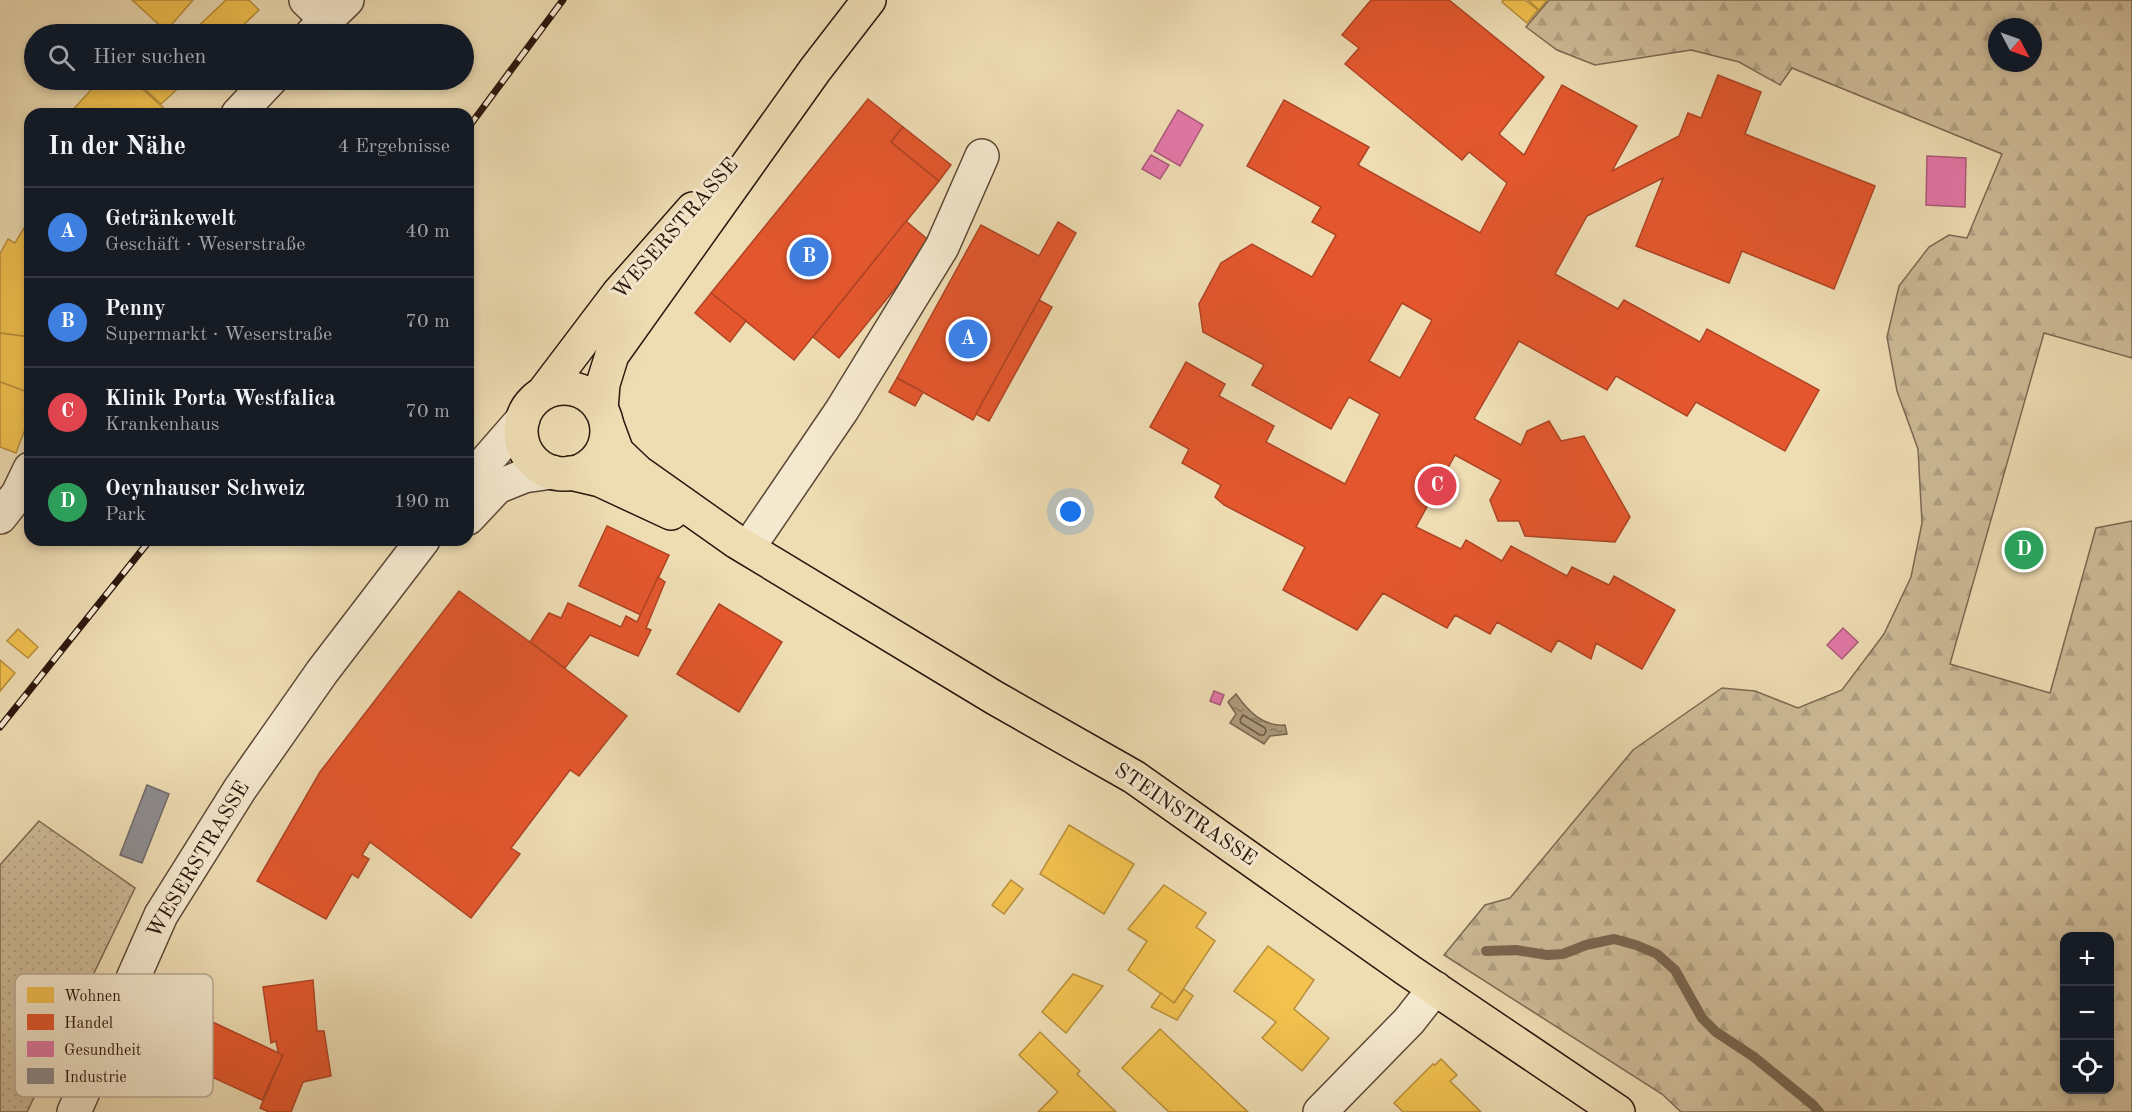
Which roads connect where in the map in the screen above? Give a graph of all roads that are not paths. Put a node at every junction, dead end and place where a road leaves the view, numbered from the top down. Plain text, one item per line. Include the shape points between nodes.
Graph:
1 (869, 0) edge
2 (815, 70) junction
3 (261, 90) edge
4 (244, 108) edge
5 (982, 156) dead end
6 (543, 393) junction
7 (604, 417) junction
8 (523, 419) junction
9 (561, 473) junction
10 (474, 475) edge
11 (24, 482) edge
12 (474, 511) edge
13 (0, 517) edge
14 (743, 545) junction
15 (418, 546) edge
16 (444, 546) edge
17 (273, 744) junction
18 (135, 974) edge
19 (1435, 988) junction
20 (81, 1097) edge
21 (74, 1112) edge
22 (1320, 1112) edge
23 (1618, 1112) edge

1 - 2 main road, WESERSTRASSE
2 - 6 main road, WESERSTRASSE via 618,294
2 - 7 main road, WESERSTRASSE via 612,355 603,384
3 - 4 street
5 - 14 street via 942,247 842,410
6 - 7 main road via 556,388 582,392 593,399
6 - 8 main road
7 - 9 main road via 606,439 594,462 583,470
7 - 14 main road, STEINSTRASSE via 617,452 638,472
8 - 9 main road via 522,439 530,457 540,466
8 - 10 street
9 - 12 street via 524,476 496,487
9 - 14 main road, STEINSTRASSE via 600,480
11 - 13 street
14 - 19 main road, STEINSTRASSE via 1134,777
15 - 17 street, WESERSTRASSE via 322,672
16 - 17 street, WESERSTRASSE
17 - 18 street, WESERSTRASSE via 161,915
19 - 22 street via 1409,1021
19 - 23 main road, STEINSTRASSE
20 - 21 street, WESERSTRASSE

